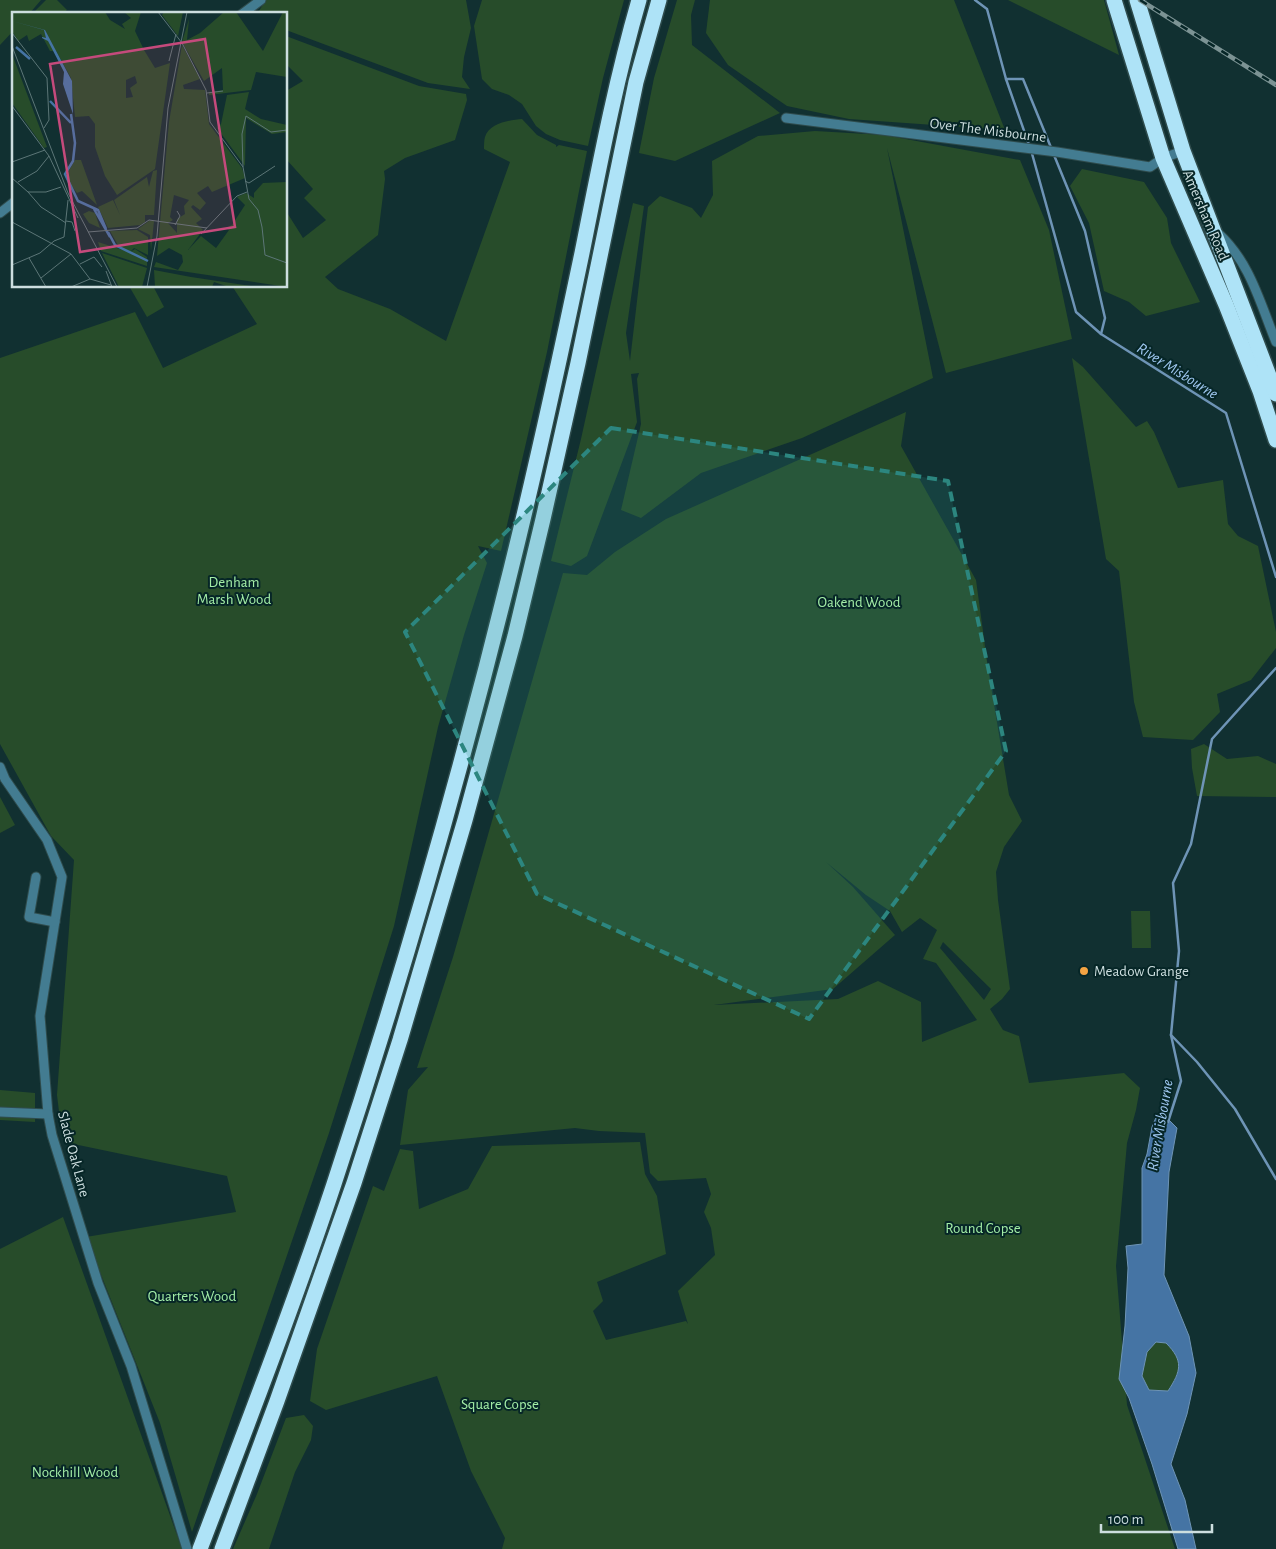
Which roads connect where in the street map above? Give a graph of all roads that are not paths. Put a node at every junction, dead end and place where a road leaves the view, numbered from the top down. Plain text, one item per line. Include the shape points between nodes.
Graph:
1 (261, 0) edge
2 (639, 0) edge
3 (660, 0) edge
4 (1114, 0) edge
5 (1137, 0) edge
6 (245, 12) edge
7 (786, 118) dead end
8 (1183, 151) junction
9 (1163, 158) junction
10 (12, 204) edge
11 (0, 213) edge
12 (1212, 228) junction
13 (1276, 342) edge
14 (1276, 394) edge
15 (1276, 440) edge
16 (0, 767) edge
17 (36, 878) dead end
18 (55, 922) junction
19 (0, 1112) edge
20 (48, 1114) junction
21 (186, 1549) edge
22 (200, 1549) edge
23 (222, 1549) edge

1 - 6 street
2 - 22 highway via 604,137 522,523 446,818 380,1043 333,1187
3 - 23 highway via 636,82 534,558 465,820 357,1174
4 - 9 highway, Amersham Road
5 - 8 highway
7 - 9 street, Over The Misbourne via 1150,167
8 - 9 street, Over The Misbourne
8 - 12 highway
9 - 15 highway, Amersham Road via 1226,304
10 - 11 street
12 - 13 street via 1241,259
12 - 14 highway
16 - 18 street, Slade Oak Lane via 47,840 62,878
17 - 18 street via 29,917
18 - 20 street, Slade Oak Lane via 40,1016
19 - 20 street
20 - 21 street, Slade Oak Lane via 52,1138 98,1283 131,1366

